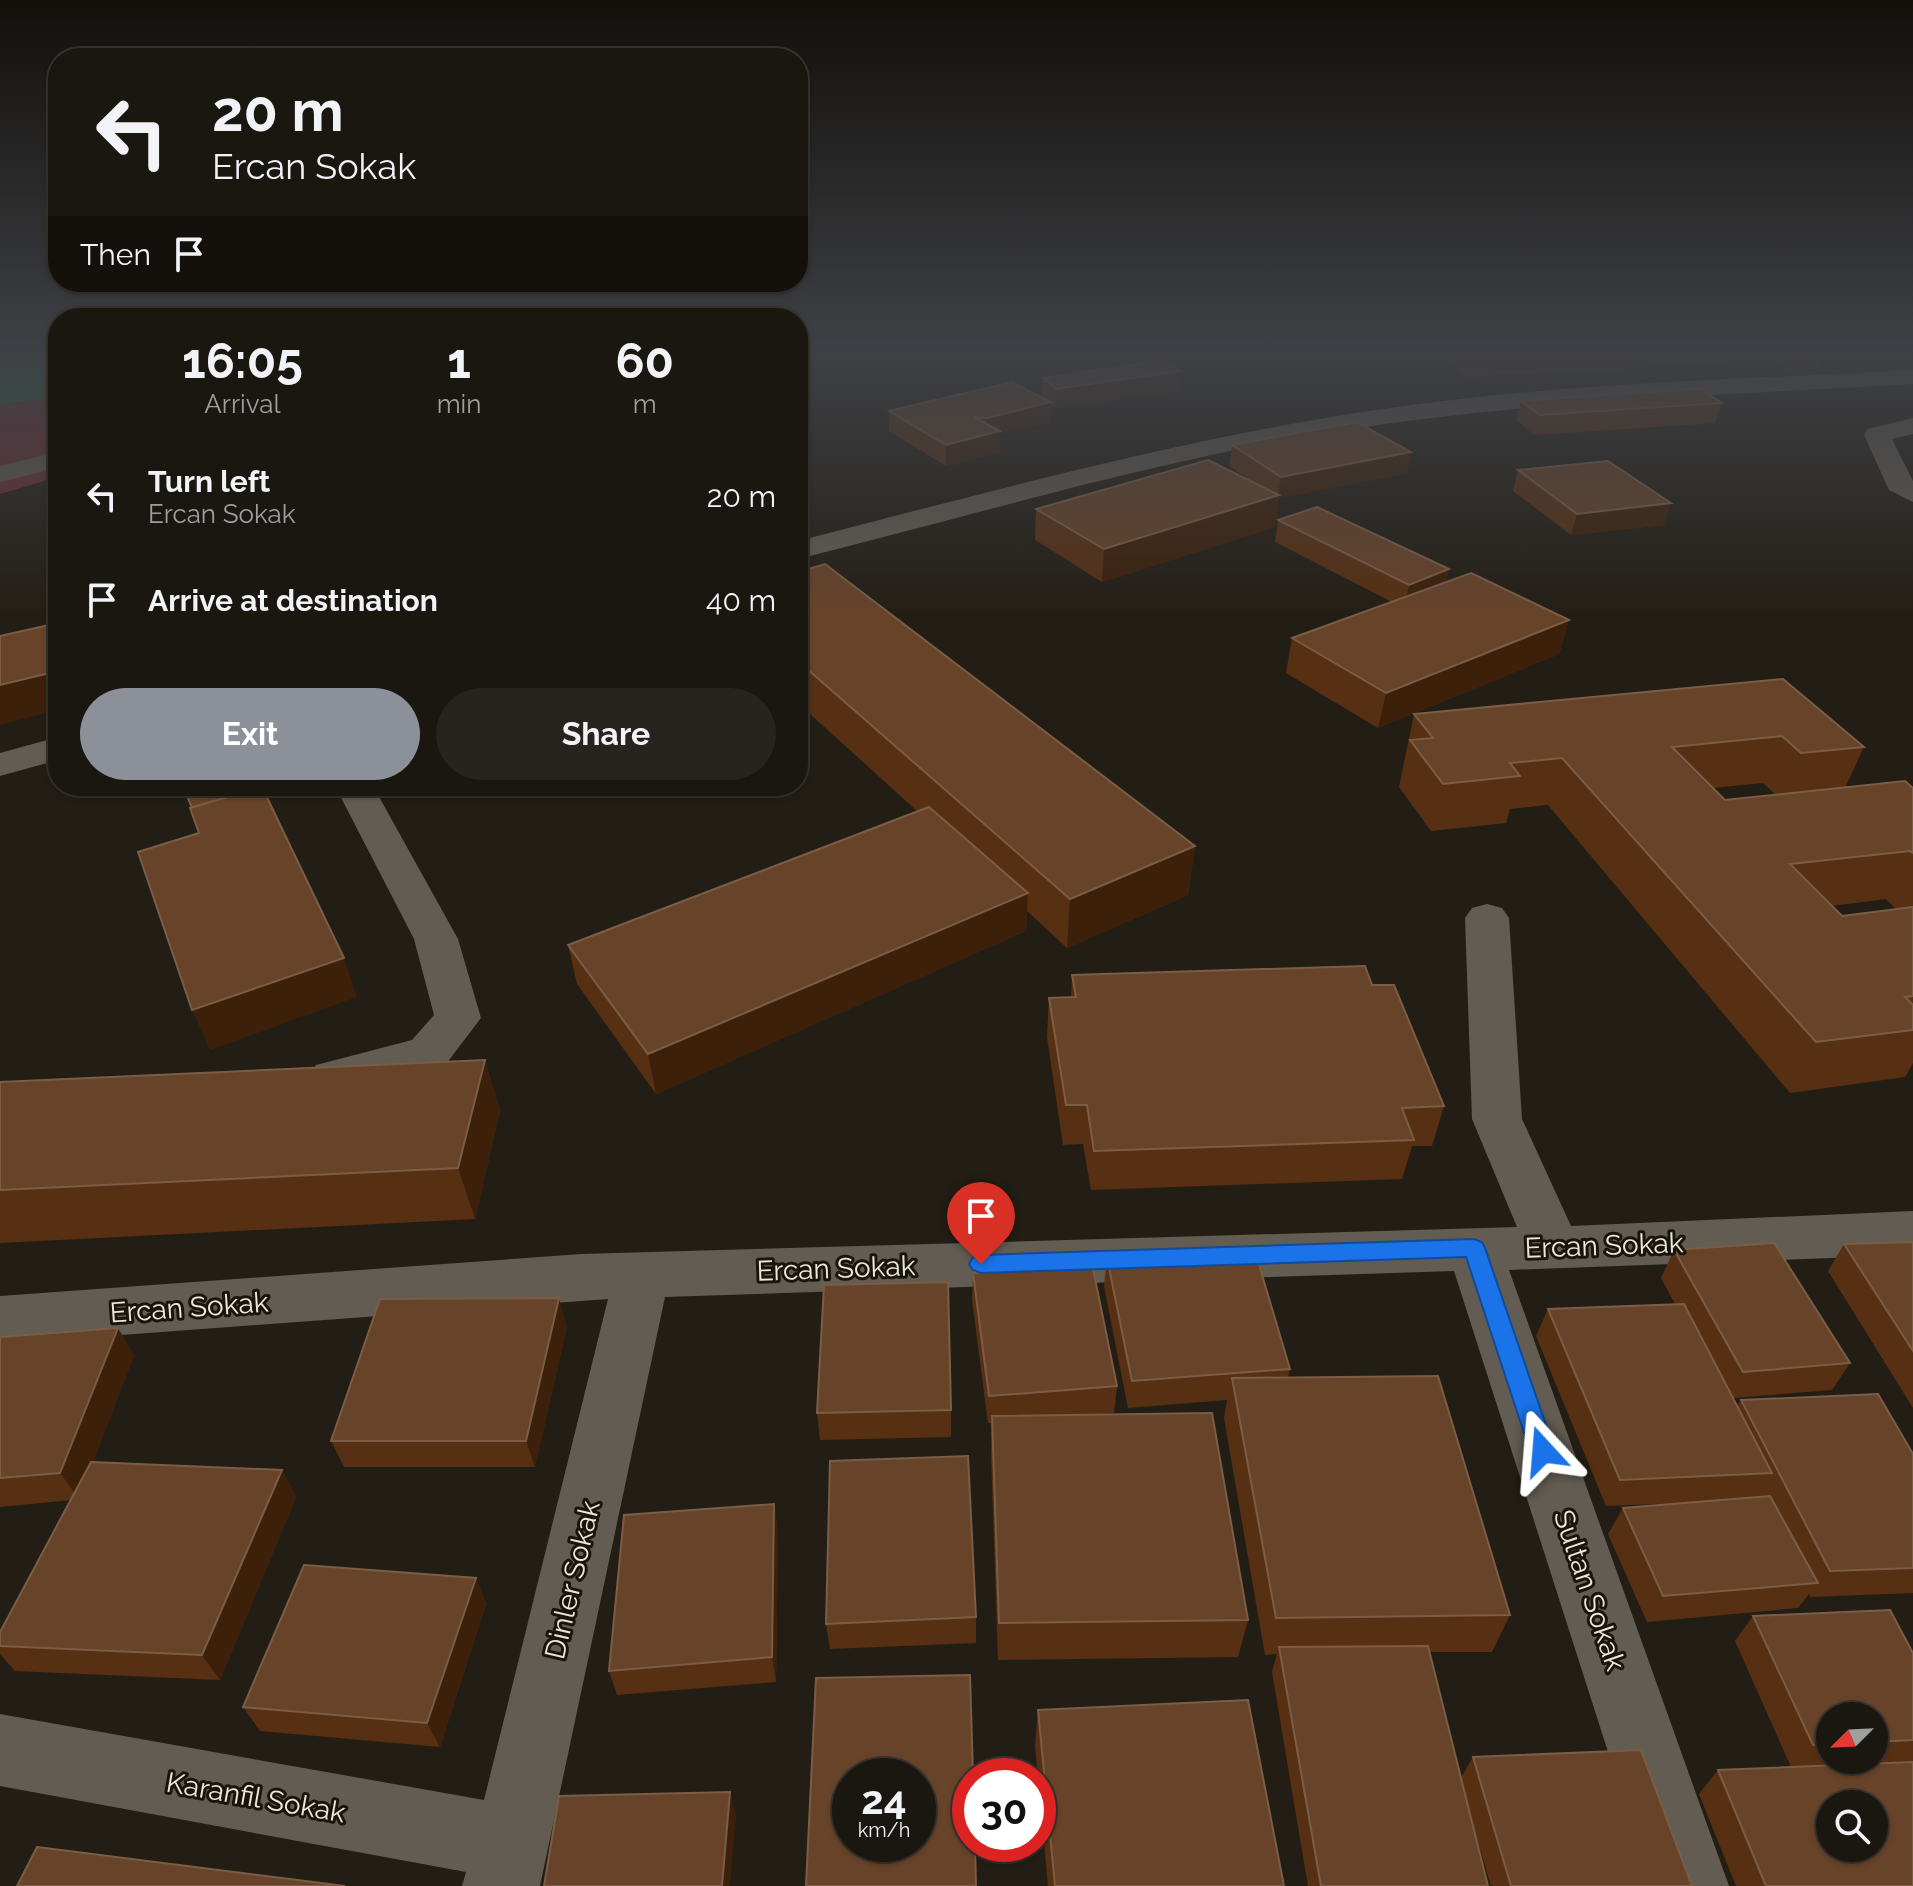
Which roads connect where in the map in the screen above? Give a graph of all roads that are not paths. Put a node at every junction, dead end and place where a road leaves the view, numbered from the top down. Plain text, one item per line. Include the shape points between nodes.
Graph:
1 (1237, 443) edge
2 (1881, 443) edge
3 (1894, 443) edge
4 (1913, 452) edge
5 (48, 462) edge
6 (0, 474) edge
7 (1913, 494) edge
8 (808, 547) edge
9 (48, 751) edge
10 (0, 765) edge
11 (359, 796) edge
12 (1487, 918) dead end
13 (296, 1081) edge
14 (1913, 1233) edge
15 (1474, 1248) junction
16 (1554, 1249) junction
17 (642, 1275) junction
18 (0, 1320) edge
19 (0, 1750) edge
20 (507, 1864) edge
21 (1690, 1886) edge

1 - 8 street via 1107,470
2 - 7 street via 1899,484
3 - 4 street
5 - 6 street
9 - 10 street
11 - 13 street via 436,939 458,1018 429,1052 358,1074
12 - 16 street via 1497,1119
14 - 16 street, Ercan Sokak
15 - 16 street, Ercan Sokak
15 - 17 street, Ercan Sokak
15 - 21 street, Sultan Sokak
17 - 18 street, Ercan Sokak
17 - 20 street, Dinler Sokak
19 - 20 street, Karanfil Sokak

